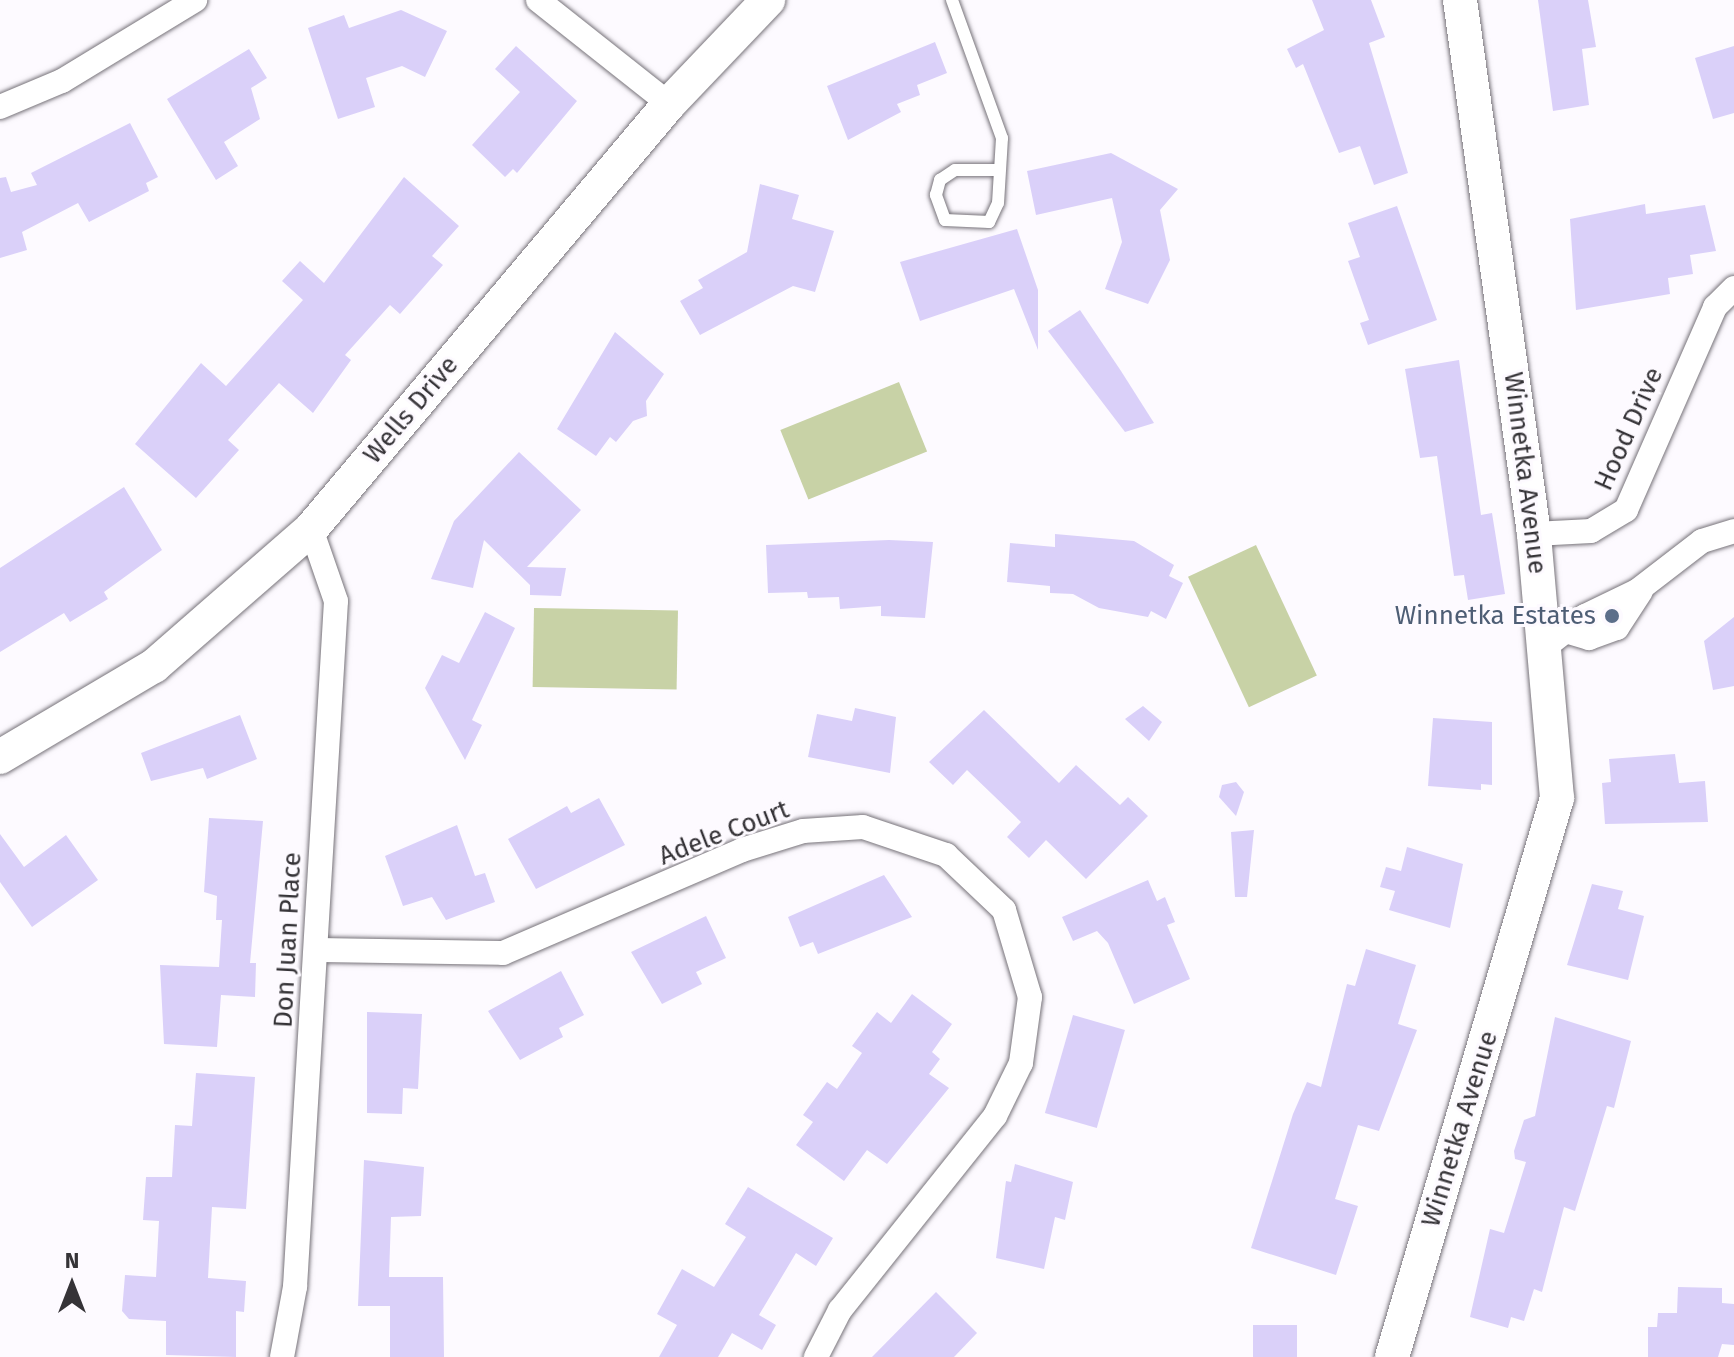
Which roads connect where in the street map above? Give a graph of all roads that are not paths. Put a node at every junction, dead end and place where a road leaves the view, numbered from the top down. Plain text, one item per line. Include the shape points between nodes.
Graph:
1 (195, 0) edge
2 (538, 0) edge
3 (768, 0) edge
4 (952, 0) edge
5 (1460, 0) edge
6 (669, 104) junction
7 (0, 107) edge
8 (996, 170) junction
9 (1734, 288) edge
10 (311, 529) junction
11 (1734, 531) edge
12 (1534, 534) junction
13 (1557, 640) junction
14 (0, 757) edge
15 (316, 950) junction
16 (282, 1357) edge
17 (816, 1357) edge
18 (1392, 1357) edge

1 - 7 street via 62,81
2 - 6 street
3 - 6 main road, Wells Drive
4 - 8 lane via 1000,126
5 - 12 main road, Winnetka Avenue
6 - 10 main road, Wells Drive
8 - 8 lane via 998,203 989,222 945,220 936,195 940,180 955,170
9 - 12 street, Hood Drive via 1715,307 1626,510 1591,531
10 - 14 main road, Wells Drive via 154,666
10 - 15 street, Don Juan Place via 336,601
11 - 13 street via 1702,541 1644,586 1617,628 1589,638
12 - 13 main road, Winnetka Avenue
13 - 18 main road, Winnetka Avenue via 1557,798
15 - 16 street, Don Juan Place via 295,1287
15 - 17 street, Adele Court via 503,953 742,850 803,831 863,827 946,855 1004,910 1030,997 1021,1063 995,1116 840,1310

